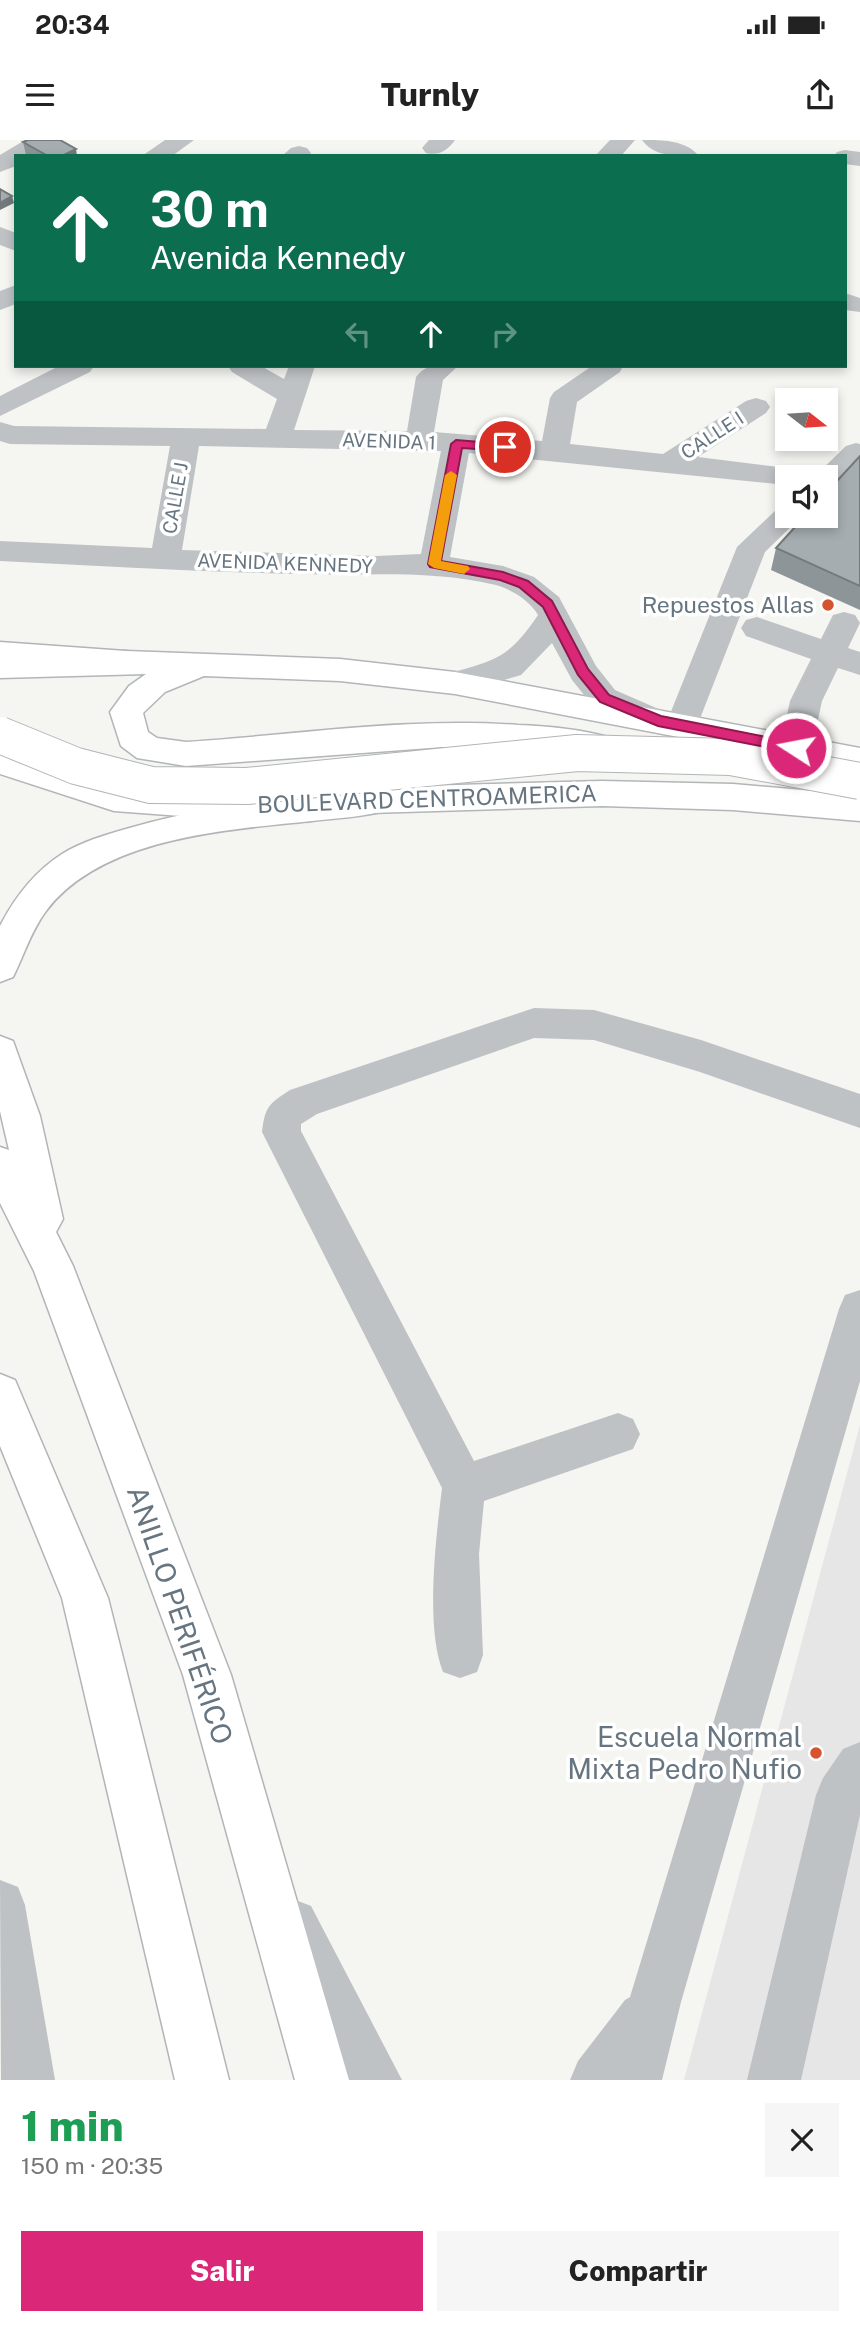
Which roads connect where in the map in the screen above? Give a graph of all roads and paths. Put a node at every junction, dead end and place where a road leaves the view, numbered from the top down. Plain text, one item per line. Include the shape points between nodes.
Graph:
1 (42, 140) edge
2 (182, 140) edge
3 (624, 140) edge
4 (654, 140) edge
5 (18, 154) edge
6 (158, 154) edge
7 (609, 154) edge
8 (683, 154) edge
9 (76, 368) edge
10 (246, 368) edge
11 (301, 368) edge
12 (442, 368) edge
13 (607, 368) edge
14 (292, 396) junction
15 (0, 407) edge
16 (756, 407) dead end
17 (0, 431) edge
18 (186, 437) junction
19 (276, 439) junction
20 (419, 440) junction
21 (456, 444) junction
22 (554, 451) junction
23 (856, 452) dead end
24 (669, 463) junction
25 (838, 469) edge
26 (775, 475) edge
27 (775, 527) edge
28 (0, 551) edge
29 (165, 559) junction
30 (434, 564) junction
31 (554, 616) junction
32 (844, 623) dead end
33 (757, 628) dead end
34 (830, 652) junction
35 (0, 653) edge
36 (126, 662) junction
37 (860, 664) edge
38 (204, 666) junction
39 (0, 667) edge
40 (455, 683) junction
41 (670, 723) junction
42 (0, 735) edge
43 (796, 748) junction
44 (860, 760) edge
45 (0, 762) edge
46 (860, 781) edge
47 (379, 800) junction
48 (860, 806) edge
49 (0, 967) edge
50 (0, 1052) edge
51 (860, 1111) edge
52 (0, 1164) edge
53 (53, 1266) junction
54 (860, 1309) edge
55 (0, 1394) edge
56 (618, 1433) dead end
57 (464, 1486) junction
58 (460, 1656) dead end
59 (860, 1766) edge
60 (258, 1858) junction
61 (0, 1905) edge
62 (655, 2002) junction
63 (28, 2080) edge
64 (202, 2080) edge
65 (321, 2080) edge
66 (375, 2080) edge
67 (597, 2080) edge
68 (635, 2080) edge
69 (774, 2080) edge

1 - 5 street
2 - 6 street
3 - 7 street
4 - 8 street
9 - 15 street
10 - 14 street
11 - 14 street
12 - 20 street via 430,376
13 - 22 street via 564,398
14 - 19 street
16 - 24 street, CALLE I
17 - 18 street, AVENIDA 1 via 10,435
18 - 19 street, AVENIDA 1
18 - 29 street, CALLE J
19 - 20 street, AVENIDA 1
20 - 21 street, AVENIDA 1
21 - 22 street, AVENIDA 1
21 - 30 street
22 - 24 street, AVENIDA 1
23 - 25 street
24 - 26 street, AVENIDA 1
27 - 41 street via 752,547
28 - 29 street, AVENIDA KENNEDY
29 - 30 street, AVENIDA KENNEDY
30 - 31 street, AVENIDA KENNEDY via 523,584 548,604
31 - 40 street via 534,645 510,667
31 - 41 street, AVENIDA KENNEDY via 583,671 604,698
32 - 34 street
33 - 34 street
34 - 37 street
34 - 43 street via 806,701
35 - 36 main road
36 - 38 main road
36 - 39 main road
38 - 40 main road via 340,670
38 - 48 main road via 158,680 139,692 126,712 134,738 149,748 186,754 447,735 562,739 779,782
40 - 41 main road
41 - 43 main road
42 - 46 main road, bridge via 76,766 150,785 247,786 577,753 731,757
43 - 44 main road
45 - 47 main road, BOULEVARD CENTROAMERICA via 136,802 208,806
47 - 48 main road, BOULEVARD CENTROAMERICA via 602,794
47 - 49 main road via 211,822 135,839 79,860 40,893 15,929
50 - 53 main road via 21,1116
51 - 57 street via 594,1025 534,1023 304,1102 283,1115 281,1132
52 - 53 main road, ANILLO PERIFÉRICO
53 - 60 main road, ANILLO PERIFÉRICO via 206,1675
54 - 62 street
55 - 64 main road via 85,1598
56 - 57 street
57 - 58 street via 456,1554
59 - 69 street via 840,1795
60 - 65 main road, ANILLO PERIFÉRICO
60 - 66 street
61 - 63 street
62 - 67 street
62 - 68 street

